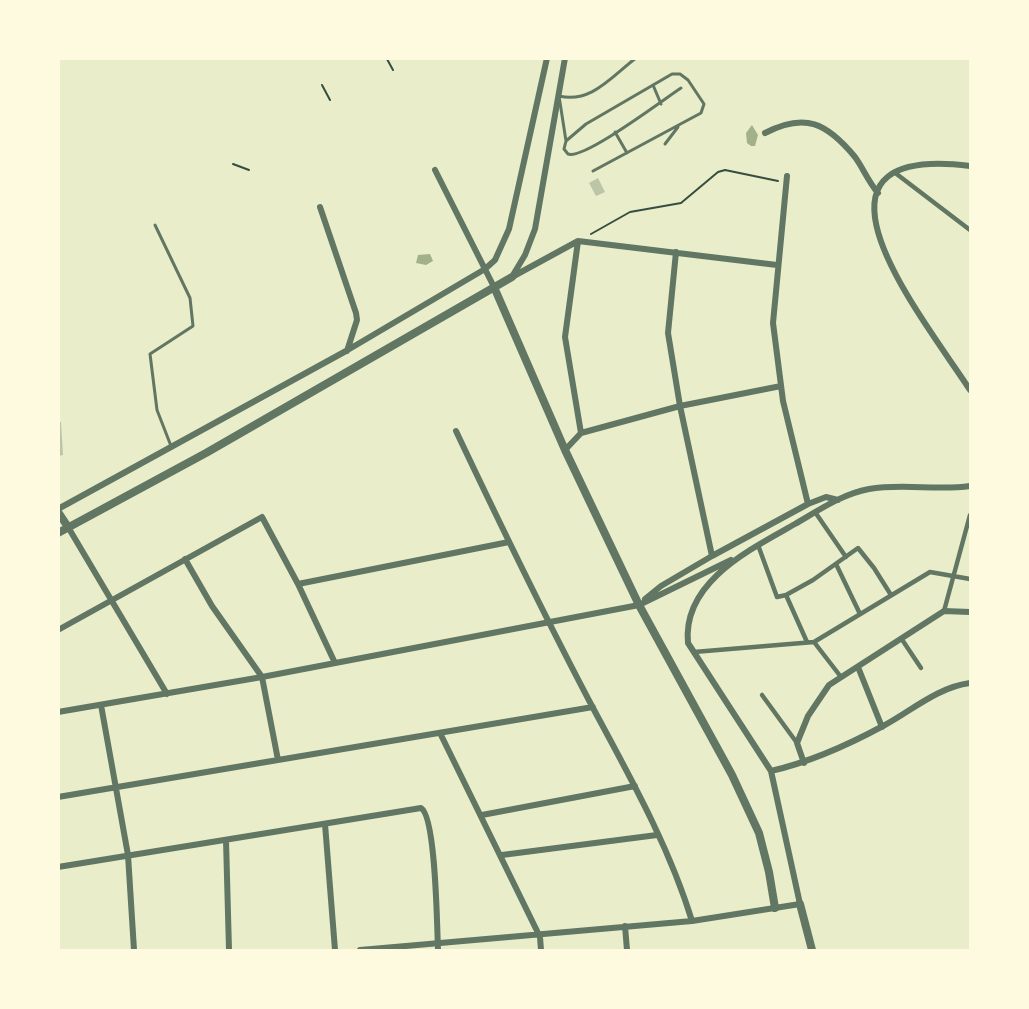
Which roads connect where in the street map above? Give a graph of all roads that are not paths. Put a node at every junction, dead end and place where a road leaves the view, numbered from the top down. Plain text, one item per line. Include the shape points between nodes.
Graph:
1 (547, 58) edge
2 (565, 58) edge
3 (636, 58) edge
4 (653, 85) junction
5 (681, 88) dead end
6 (559, 96) junction
7 (661, 104) junction
8 (679, 126) junction
9 (615, 132) junction
10 (765, 133) dead end
11 (566, 141) junction
12 (665, 144) dead end
13 (627, 153) junction
14 (970, 166) edge
15 (435, 170) dead end
16 (593, 171) dead end
17 (894, 172) junction
18 (787, 179) road end
19 (878, 193) junction
20 (320, 207) dead end
21 (156, 225) dead end
22 (970, 230) edge
23 (578, 241) junction
24 (676, 252) junction
25 (777, 265) junction
26 (485, 269) junction
27 (512, 277) junction
28 (494, 287) junction
29 (346, 351) junction
30 (781, 386) junction
31 (970, 390) edge
32 (680, 406) junction
33 (456, 431) dead end
34 (581, 433) junction
35 (171, 447) junction
36 (565, 450) junction
37 (970, 486) edge
38 (838, 500) junction
39 (807, 504) junction
40 (58, 510) edge
41 (815, 512) junction
42 (970, 515) edge
43 (68, 527) junction
44 (58, 533) edge
45 (509, 542) junction
46 (758, 545) junction
47 (746, 552) junction
48 (712, 556) junction
49 (846, 557) junction
50 (185, 559) junction
51 (836, 564) junction
52 (951, 576) junction
53 (970, 579) edge
54 (298, 584) junction
55 (786, 595) junction
56 (891, 595) junction
57 (112, 602) junction
58 (639, 604) junction
59 (944, 610) junction
60 (970, 612) edge
61 (860, 614) junction
62 (550, 623) junction
63 (58, 630) edge
64 (902, 638) junction
65 (807, 642) junction
66 (814, 642) junction
67 (694, 652) junction
68 (334, 663) junction
69 (858, 667) junction
70 (921, 668) dead end
71 (262, 677) junction
72 (841, 678) junction
73 (970, 683) edge
74 (167, 694) junction
75 (762, 695) dead end
76 (101, 705) junction
77 (593, 707) junction
78 (58, 712) edge
79 (882, 727) junction
80 (440, 733) junction
81 (797, 743) junction
82 (278, 760) junction
83 (804, 763) junction
84 (771, 771) junction
85 (635, 786) junction
86 (115, 787) junction
87 (58, 797) edge
88 (482, 815) junction
89 (325, 824) junction
90 (657, 835) junction
91 (226, 840) junction
92 (128, 855) junction
93 (501, 855) junction
94 (58, 867) edge
95 (800, 904) junction
96 (775, 909) junction
97 (692, 921) junction
98 (625, 926) junction
99 (540, 937) junction
100 (438, 948) edge
101 (134, 951) edge
102 (229, 951) edge
103 (335, 951) edge
104 (360, 951) edge
105 (541, 951) edge
106 (627, 951) edge
107 (812, 951) edge

1 - 26 street via 509,229 495,260
2 - 6 street
3 - 6 lane via 614,78 581,98
4 - 7 lane
4 - 8 lane via 677,73 694,88 705,108
4 - 11 lane via 586,124
5 - 7 lane
6 - 11 lane
6 - 27 street via 535,229
7 - 9 lane
8 - 12 lane
8 - 13 lane
9 - 11 lane via 576,155 566,152
9 - 13 lane
10 - 19 street via 787,122 808,120 840,141
13 - 16 lane
14 - 17 street via 908,167
15 - 26 street
17 - 19 street
17 - 22 street
18 - 25 street
19 - 31 street via 875,218 884,255
20 - 29 street via 356,313
21 - 35 lane via 190,298 193,326 150,354 157,410
23 - 24 street
23 - 27 street
23 - 34 street via 565,337
24 - 25 street
24 - 32 street via 668,326
25 - 30 street via 773,323
26 - 28 street
26 - 29 street
27 - 28 street
28 - 36 street
28 - 43 street via 206,453
29 - 35 street
30 - 32 street
30 - 39 street
32 - 34 street
32 - 48 street
33 - 45 street
34 - 36 street
35 - 40 street
36 - 58 street
37 - 38 street via 879,488 858,491
38 - 39 street via 826,496
38 - 41 street
39 - 48 street
40 - 43 street
41 - 46 street
41 - 49 street
42 - 52 street
43 - 44 street
43 - 57 street
45 - 54 street
45 - 62 street
46 - 47 street
46 - 55 street via 777,597
47 - 58 street
47 - 67 street via 710,583 690,614 686,627
48 - 58 street
49 - 51 street
49 - 56 street via 858,548
50 - 54 street via 262,517
50 - 57 street
50 - 71 street via 212,606
51 - 55 street
51 - 61 street
52 - 53 street
52 - 56 street via 930,572
52 - 59 street
54 - 68 street
55 - 65 street
56 - 61 street
57 - 63 street
57 - 74 street
58 - 62 street
58 - 96 street via 732,775 759,834
59 - 60 street
59 - 64 street
61 - 66 street
62 - 68 street
62 - 77 street
64 - 69 street
64 - 70 street
65 - 66 street
65 - 67 street
66 - 72 street
67 - 84 street
68 - 71 street
69 - 72 street
69 - 79 street
71 - 74 street
71 - 82 street
72 - 81 street via 829,685 808,716
73 - 79 street via 947,689
74 - 76 street
75 - 81 street
76 - 78 street
76 - 86 street
77 - 80 street
77 - 85 street
79 - 83 street
80 - 82 street
80 - 88 street
81 - 83 street
82 - 86 street
83 - 84 street
84 - 95 street
85 - 88 street
85 - 90 street
86 - 87 street
86 - 92 street
88 - 93 street
89 - 91 street
89 - 100 street via 421,808 425,811 434,862
89 - 103 street
90 - 93 street
90 - 97 street via 678,874
91 - 92 street
91 - 102 street
92 - 94 street
92 - 101 street
93 - 99 street
95 - 96 street
95 - 107 street
96 - 97 street
97 - 98 street
98 - 99 street
98 - 106 street
99 - 100 street
99 - 105 street
100 - 104 street

